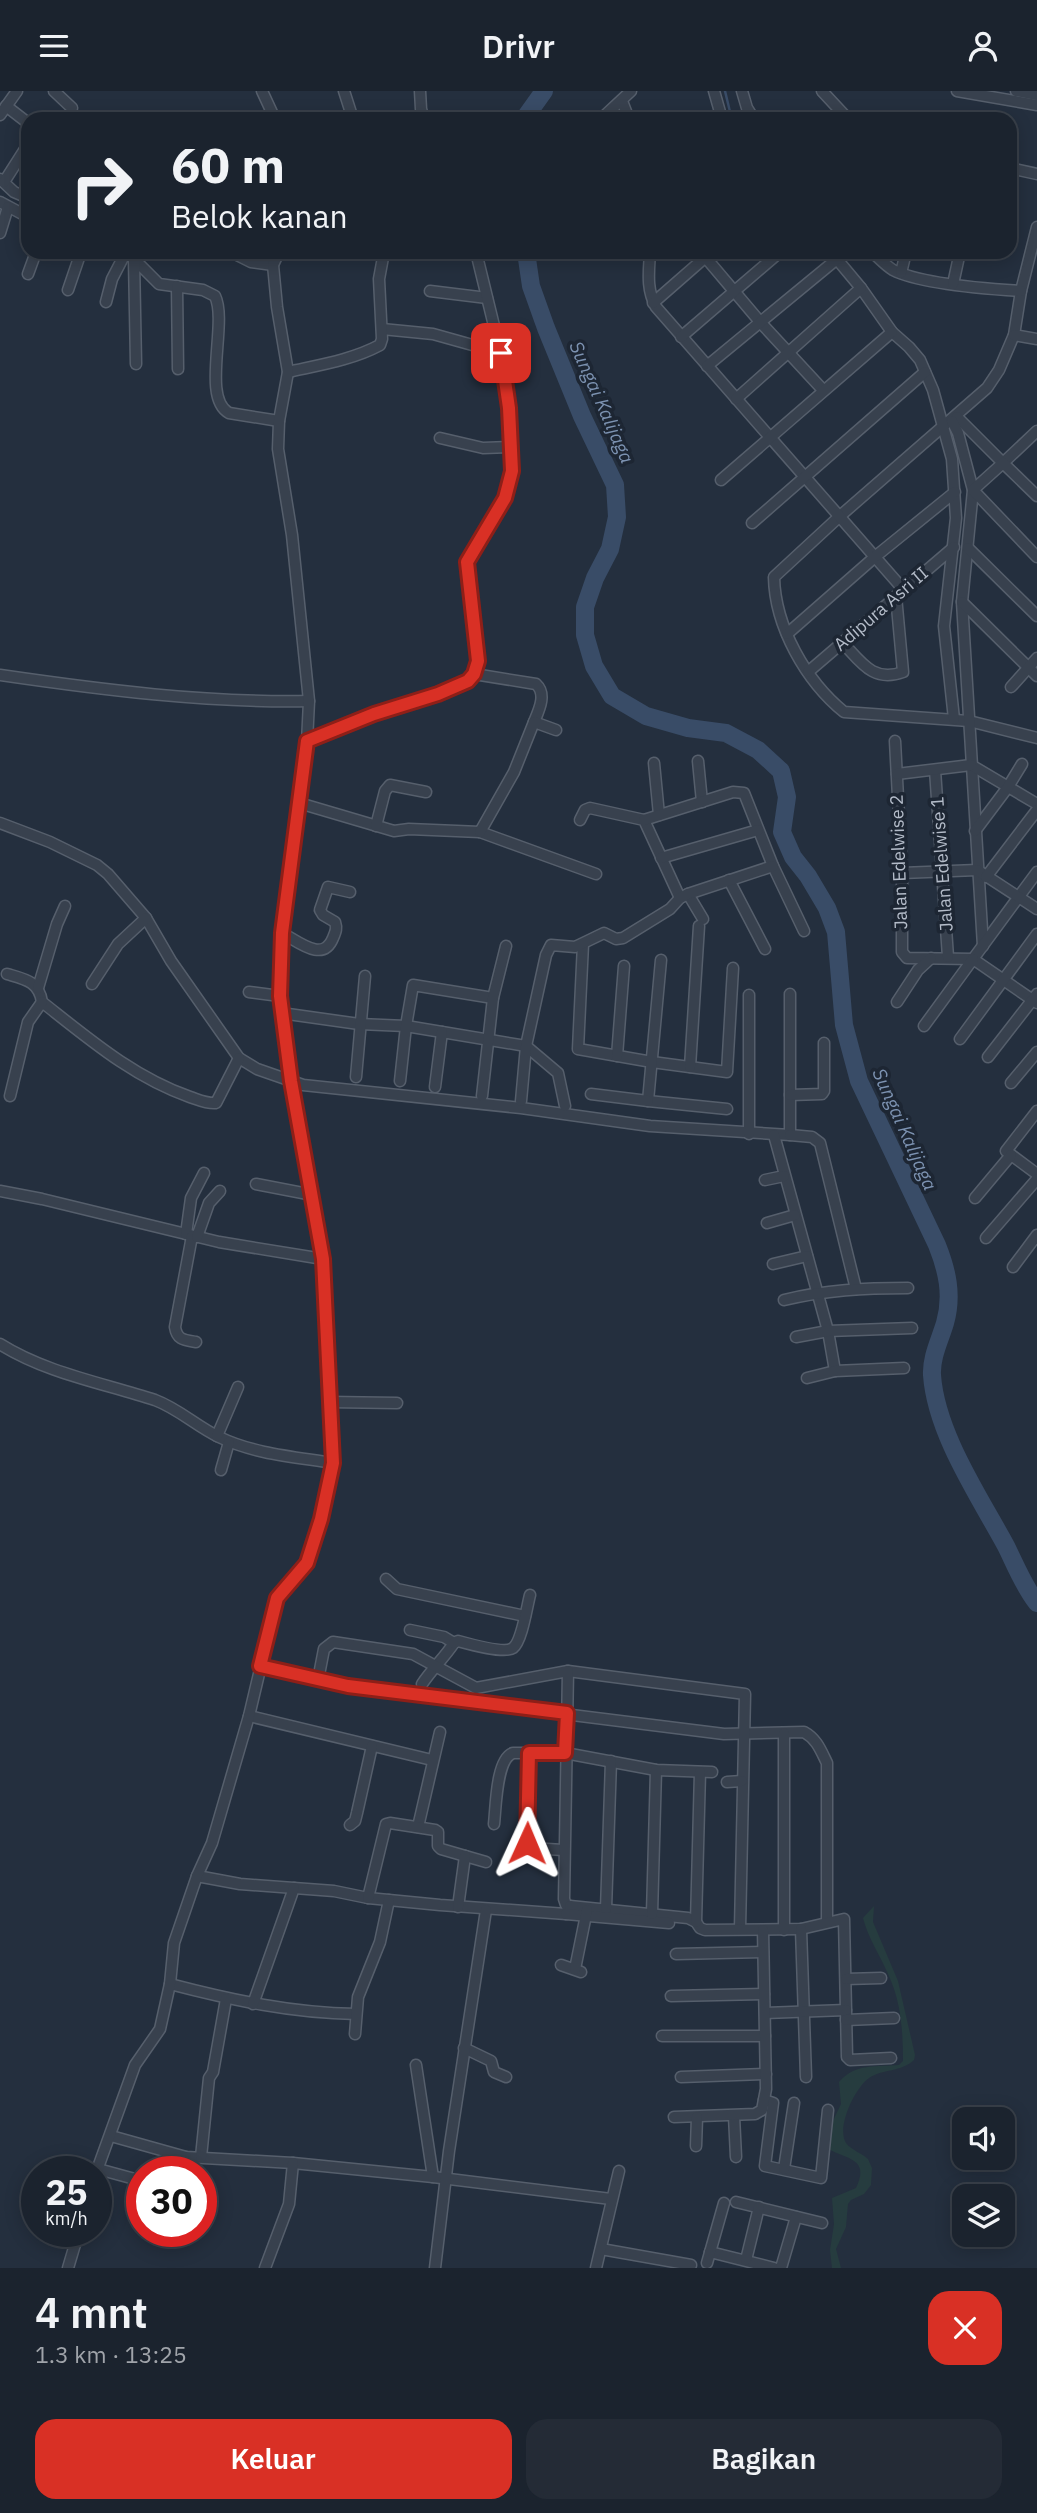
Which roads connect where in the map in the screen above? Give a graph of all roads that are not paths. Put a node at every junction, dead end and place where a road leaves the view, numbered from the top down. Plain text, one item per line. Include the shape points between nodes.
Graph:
1 (17, 91) edge
2 (54, 91) edge
3 (262, 91) edge
4 (344, 91) edge
5 (421, 91) edge
6 (631, 91) edge
7 (714, 91) edge
8 (742, 91) edge
9 (822, 91) edge
10 (957, 91) edge
11 (1016, 91) edge
12 (1037, 95) edge
13 (622, 101) junction
14 (1037, 105) edge
15 (72, 108) dead end
16 (3, 110) edge
17 (272, 112) edge
18 (351, 112) edge
19 (422, 112) edge
20 (609, 112) edge
21 (626, 112) edge
22 (720, 112) edge
23 (750, 112) edge
24 (842, 112) edge
25 (21, 119) edge
26 (21, 154) edge
27 (1017, 170) edge
28 (1037, 174) edge
29 (2, 181) edge
30 (21, 195) edge
31 (4, 205) edge
32 (21, 214) edge
33 (1037, 227) edge
34 (0, 233) edge
35 (33, 259) edge
36 (79, 259) edge
37 (126, 259) edge
38 (129, 259) edge
39 (133, 259) edge
40 (245, 259) edge
41 (276, 259) edge
42 (383, 259) edge
43 (478, 259) edge
44 (650, 259) edge
45 (701, 259) edge
46 (710, 259) edge
47 (772, 259) edge
48 (831, 259) edge
49 (837, 259) edge
50 (879, 259) edge
51 (904, 259) edge
52 (958, 259) edge
53 (273, 265) junction
54 (28, 274) dead end
55 (901, 274) junction
56 (953, 284) junction
57 (177, 286) junction
58 (861, 288) junction
59 (68, 290) dead end
60 (430, 291) dead end
61 (1021, 291) junction
62 (736, 292) junction
63 (487, 297) junction
64 (106, 302) dead end
65 (653, 303) junction
66 (761, 324) junction
67 (382, 330) junction
68 (892, 332) junction
69 (1014, 335) junction
70 (681, 337) junction
71 (1037, 339) edge
72 (501, 353) junction
73 (790, 353) junction
74 (136, 364) dead end
75 (708, 366) junction
76 (177, 369) dead end
77 (288, 372) junction
78 (925, 372) junction
79 (823, 390) junction
80 (736, 399) junction
81 (281, 413) junction
82 (951, 422) junction
83 (1037, 431) edge
84 (769, 437) junction
85 (440, 438) dead end
86 (511, 447) junction
87 (1003, 463) junction
88 (806, 477) junction
89 (721, 480) dead end
90 (973, 490) junction
91 (956, 492) junction
92 (1037, 496) edge
93 (840, 516) junction
94 (752, 523) dead end
95 (954, 547) junction
96 (968, 548) junction
97 (876, 556) junction
98 (1037, 557) edge
99 (900, 592) junction
100 (962, 602) junction
101 (1037, 616) edge
102 (787, 634) junction
103 (842, 642) junction
104 (1037, 658) edge
105 (1028, 668) junction
106 (808, 672) junction
107 (474, 674) junction
108 (0, 675) edge
109 (1037, 676) edge
110 (1011, 687) dead end
111 (309, 701) junction
112 (954, 719) junction
113 (969, 721) junction
114 (534, 722) junction
115 (556, 730) dead end
116 (1037, 738) edge
117 (307, 741) junction
118 (895, 741) dead end
119 (698, 761) dead end
120 (654, 763) dead end
121 (1022, 764) dead end
122 (971, 765) junction
123 (935, 770) junction
124 (897, 774) junction
125 (1008, 787) junction
126 (426, 792) dead end
127 (702, 802) junction
128 (299, 803) junction
129 (1037, 804) edge
130 (1037, 810) edge
131 (659, 815) junction
132 (580, 820) dead end
133 (644, 820) junction
134 (0, 823) edge
135 (376, 826) junction
136 (758, 830) junction
137 (975, 831) junction
138 (480, 832) junction
139 (661, 858) junction
140 (773, 866) junction
141 (943, 871) junction
142 (1037, 872) edge
143 (902, 873) junction
144 (596, 874) dead end
145 (981, 874) junction
146 (729, 880) junction
147 (350, 892) dead end
148 (684, 896) junction
149 (1019, 897) junction
150 (65, 906) dead end
151 (1037, 909) edge
152 (146, 918) junction
153 (804, 931) dead end
154 (282, 933) junction
155 (1037, 934) edge
156 (583, 944) junction
157 (506, 946) dead end
158 (983, 946) junction
159 (765, 949) dead end
160 (948, 957) junction
161 (931, 958) junction
162 (973, 959) junction
163 (661, 960) dead end
164 (624, 966) dead end
165 (733, 968) dead end
166 (7, 974) dead end
167 (365, 977) dead end
168 (1001, 980) junction
169 (92, 984) dead end
170 (38, 988) junction
171 (248, 992) dead end
172 (749, 995) dead end
173 (790, 995) dead end
174 (280, 996) junction
175 (494, 998) junction
176 (1036, 999) edge
177 (42, 1002) junction
178 (897, 1002) dead end
179 (281, 1013) junction
180 (359, 1024) junction
181 (405, 1026) junction
182 (924, 1026) dead end
183 (442, 1032) junction
184 (488, 1038) junction
185 (960, 1039) dead end
186 (824, 1043) dead end
187 (526, 1046) junction
188 (1037, 1052) edge
189 (617, 1056) junction
190 (988, 1057) dead end
191 (239, 1058) junction
192 (652, 1062) junction
193 (690, 1067) junction
194 (356, 1077) dead end
195 (291, 1081) junction
196 (400, 1081) dead end
197 (1012, 1083) dead end
198 (435, 1087) dead end
199 (591, 1094) dead end
200 (482, 1095) dead end
201 (790, 1095) junction
202 (10, 1096) dead end
203 (521, 1101) dead end
204 (648, 1101) junction
205 (565, 1106) dead end
206 (727, 1109) dead end
207 (1037, 1111) edge
208 (749, 1134) junction
209 (774, 1135) junction
210 (790, 1135) junction
211 (1011, 1155) junction
212 (204, 1173) dead end
213 (1037, 1174) edge
214 (784, 1176) junction
215 (1037, 1179) edge
216 (765, 1180) dead end
217 (256, 1184) dead end
218 (0, 1191) edge
219 (220, 1191) dead end
220 (313, 1195) junction
221 (975, 1198) dead end
222 (795, 1215) junction
223 (767, 1223) dead end
224 (1037, 1235) edge
225 (192, 1236) junction
226 (986, 1238) dead end
227 (807, 1256) junction
228 (323, 1259) junction
229 (773, 1263) dead end
230 (1013, 1267) dead end
231 (908, 1288) dead end
232 (856, 1289) junction
233 (817, 1292) junction
234 (784, 1300) dead end
235 (912, 1328) dead end
236 (828, 1331) junction
237 (796, 1336) dead end
238 (196, 1342) dead end
239 (0, 1344) edge
240 (904, 1368) dead end
241 (835, 1370) junction
242 (807, 1378) dead end
243 (238, 1387) dead end
244 (329, 1402) junction
245 (397, 1403) dead end
246 (217, 1436) junction
247 (229, 1442) junction
248 (333, 1463) junction
249 (221, 1470) dead end
250 (386, 1580) dead end
251 (530, 1595) dead end
252 (525, 1616) junction
253 (410, 1630) dead end
254 (454, 1643) junction
255 (423, 1658) junction
256 (434, 1665) junction
257 (260, 1666) junction
258 (568, 1671) junction
259 (318, 1680) junction
260 (476, 1688) junction
261 (422, 1690) junction
262 (477, 1702) junction
263 (567, 1713) junction
264 (249, 1716) junction
265 (440, 1732) dead end
266 (784, 1733) junction
267 (744, 1735) junction
268 (372, 1746) junction
269 (529, 1753) junction
270 (565, 1753) junction
271 (432, 1760) junction
272 (611, 1761) junction
273 (656, 1770) junction
274 (700, 1772) junction
275 (712, 1772) dead end
276 (727, 1781) dead end
277 (742, 1781) junction
278 (494, 1824) dead end
279 (350, 1825) dead end
280 (418, 1827) junction
281 (563, 1850) junction
282 (465, 1856) junction
283 (486, 1862) dead end
284 (197, 1876) junction
285 (294, 1888) junction
286 (368, 1898) junction
287 (389, 1900) junction
288 (458, 1907) junction
289 (607, 1909) junction
290 (486, 1910) junction
291 (568, 1910) junction
292 (587, 1911) junction
293 (652, 1914) junction
294 (694, 1922) junction
295 (827, 1922) junction
296 (740, 1929) junction
297 (802, 1929) junction
298 (762, 1930) junction
299 (784, 1930) junction
300 (763, 1952) junction
301 (676, 1954) dead end
302 (561, 1965) dead end
303 (881, 1977) dead end
304 (846, 1979) junction
305 (170, 1984) junction
306 (764, 1994) junction
307 (671, 1996) dead end
308 (226, 1999) junction
309 (253, 2004) junction
310 (806, 2012) junction
311 (765, 2013) junction
312 (356, 2014) junction
313 (846, 2015) junction
314 (894, 2018) dead end
315 (355, 2033) dead end
316 (662, 2036) dead end
317 (765, 2036) junction
318 (464, 2048) junction
319 (891, 2058) dead end
320 (416, 2065) dead end
321 (766, 2074) junction
322 (506, 2077) dead end
323 (681, 2077) dead end
324 (806, 2077) dead end
325 (764, 2100) junction
326 (794, 2103) dead end
327 (828, 2110) dead end
328 (734, 2116) junction
329 (674, 2117) dead end
330 (697, 2117) junction
331 (111, 2136) junction
332 (696, 2146) dead end
333 (103, 2156) edge
334 (182, 2156) edge
335 (201, 2156) edge
336 (736, 2157) dead end
337 (217, 2158) edge
338 (293, 2163) junction
339 (784, 2169) junction
340 (619, 2171) dead end
341 (433, 2177) junction
342 (446, 2178) junction
343 (611, 2199) junction
344 (736, 2202) dead end
345 (723, 2203) dead end
346 (759, 2207) junction
347 (796, 2217) junction
348 (822, 2223) dead end
349 (74, 2247) edge
350 (601, 2249) junction
351 (746, 2260) junction
352 (691, 2265) dead end
353 (68, 2268) edge
354 (265, 2268) edge
355 (435, 2268) edge
356 (596, 2268) edge
357 (774, 2268) edge
358 (781, 2268) edge

1 - 16 street
2 - 15 street
3 - 17 street
4 - 18 street
5 - 19 street
6 - 13 street
7 - 22 street
8 - 23 street
9 - 24 street
10 - 14 street
11 - 12 street
13 - 20 street
13 - 21 street
16 - 25 street
26 - 29 street
27 - 28 street
29 - 30 street
31 - 32 street
31 - 34 street
33 - 61 street
35 - 54 street
36 - 59 street
37 - 64 street via 113,279
38 - 74 street
39 - 57 street via 156,282
40 - 53 street
41 - 53 street
42 - 67 street via 379,279
43 - 63 street
44 - 65 street
45 - 65 street
46 - 62 street
47 - 62 street
48 - 66 street
49 - 58 street
50 - 55 street
51 - 55 street
52 - 56 street
53 - 77 street
55 - 56 street
56 - 61 street
57 - 76 street
57 - 81 street via 203,290 217,300 217,385 222,410
58 - 68 street
58 - 73 street
60 - 63 street
61 - 69 street
62 - 66 street
62 - 70 street
63 - 72 street
65 - 70 street
66 - 73 street
66 - 75 street
67 - 72 street via 433,334
67 - 77 street via 380,345 368,351
68 - 78 street via 909,347
68 - 79 street
69 - 71 street
69 - 82 street via 987,389
70 - 75 street
72 - 86 street
73 - 79 street
73 - 80 street
75 - 80 street
77 - 81 street
78 - 82 street
78 - 88 street
79 - 84 street
80 - 84 street
81 - 111 street via 278,449
82 - 87 street
82 - 90 street
82 - 91 street
82 - 93 street
83 - 87 street
84 - 88 street
84 - 89 street
85 - 86 street via 483,448
86 - 107 street via 512,471 505,498 467,562 478,661
87 - 90 street
87 - 92 street
88 - 93 street
88 - 94 street
90 - 96 street
90 - 98 street
91 - 95 street
91 - 97 street
93 - 97 street
93 - 102 street via 775,574 774,588
95 - 99 street, Adipura Asri II
95 - 112 street via 944,626
96 - 100 street
96 - 101 street
97 - 99 street
97 - 102 street
99 - 103 street, Adipura Asri II
99 - 103 street via 903,671 869,671
100 - 105 street
100 - 113 street
102 - 106 street
103 - 106 street, Adipura Asri II
104 - 105 street
105 - 109 street
105 - 110 street
106 - 112 street via 847,714
107 - 114 street via 540,687
107 - 117 street via 438,694
108 - 111 street via 165,696
111 - 117 street
112 - 113 street
113 - 116 street
113 - 122 street
114 - 115 street
114 - 138 street via 514,772
117 - 128 street
118 - 124 street, Jalan Edelwise 2
119 - 127 street
120 - 131 street
121 - 125 street
122 - 123 street
122 - 125 street
122 - 137 street
123 - 124 street
123 - 141 street, Jalan Edelwise 1
124 - 143 street, Jalan Edelwise 2
125 - 129 street
125 - 137 street
126 - 135 street via 390,785
127 - 131 street
127 - 136 street via 744,793
128 - 135 street
128 - 154 street
130 - 145 street
131 - 133 street
132 - 133 street via 590,808
133 - 139 street
134 - 152 street via 97,865
135 - 138 street via 394,831
136 - 139 street
136 - 140 street
137 - 145 street
138 - 144 street
139 - 148 street
140 - 146 street
140 - 153 street
141 - 143 street
141 - 145 street
141 - 160 street, Jalan Edelwise 1
142 - 149 street
143 - 161 street, Jalan Edelwise 2 via 902,952 907,958
145 - 149 street
145 - 158 street
146 - 148 street
146 - 159 street
147 - 154 street via 328,887 320,910 335,922 337,930 326,950 311,948
148 - 156 street via 622,939 604,933
148 - 193 street via 701,923
149 - 151 street
149 - 158 street
150 - 170 street
152 - 169 street via 118,944
152 - 191 street
154 - 174 street
155 - 168 street
156 - 187 street via 551,945 548,949
156 - 189 street via 579,1049
157 - 175 street
158 - 162 street
160 - 161 street, Jalan Edelwise 2
160 - 162 street, Jalan Edelwise 2
161 - 178 street
162 - 168 street
162 - 182 street
163 - 192 street
164 - 189 street
165 - 193 street via 727,1072
166 - 170 street
167 - 180 street
168 - 176 street
168 - 185 street
170 - 177 street
171 - 174 street
172 - 208 street
173 - 201 street
174 - 179 street
175 - 181 street via 413,985
175 - 184 street
176 - 190 street
177 - 191 street via 117,1061 176,1092 209,1103 216,1103
177 - 202 street via 28,1022
179 - 180 street
179 - 195 street
180 - 181 street
180 - 194 street
181 - 183 street
181 - 196 street
183 - 184 street
183 - 198 street
184 - 187 street
184 - 200 street
186 - 201 street via 824,1091
187 - 203 street
187 - 205 street via 558,1073
188 - 197 street
189 - 192 street
191 - 195 street
192 - 193 street
192 - 204 street
195 - 208 street
195 - 220 street
199 - 204 street
201 - 210 street
204 - 206 street
207 - 211 street via 1006,1151
208 - 209 street
209 - 210 street
209 - 214 street
210 - 232 street via 812,1137 820,1143
211 - 213 street
211 - 221 street
212 - 225 street via 191,1198
214 - 216 street
214 - 222 street
215 - 226 street
217 - 220 street
218 - 225 street
219 - 225 street
220 - 228 street
222 - 223 street
222 - 227 street
224 - 230 street
225 - 228 street
225 - 238 street via 175,1327 181,1340
227 - 229 street
227 - 233 street
228 - 244 street
231 - 232 street
232 - 233 street
233 - 234 street
233 - 236 street
235 - 236 street
236 - 237 street
236 - 241 street
239 - 246 street via 59,1370 161,1403
240 - 241 street
241 - 242 street
243 - 246 street
244 - 245 street
244 - 248 street
246 - 247 street
247 - 248 street
247 - 249 street
248 - 257 street via 307,1563 277,1598
250 - 252 street via 397,1589
251 - 252 street
252 - 254 street via 513,1648
253 - 254 street
254 - 256 street
255 - 256 street
255 - 259 street via 333,1642 324,1649
255 - 261 street
256 - 260 street
256 - 261 street
257 - 259 street
257 - 264 street
258 - 260 street
258 - 263 street
258 - 267 street via 743,1693
259 - 261 street
260 - 262 street
261 - 262 street
262 - 263 street
263 - 267 street
263 - 270 street
264 - 268 street
264 - 284 street via 212,1843
265 - 271 street
266 - 267 street
266 - 295 street via 811,1736 827,1763
266 - 299 street
267 - 277 street
268 - 271 street
268 - 279 street via 355,1821
269 - 270 street
269 - 278 street via 513,1753 503,1761
269 - 281 street via 527,1843 531,1848
270 - 272 street
270 - 281 street
271 - 280 street
272 - 273 street
272 - 289 street
273 - 274 street
273 - 293 street
274 - 275 street
274 - 294 street
276 - 277 street
277 - 296 street
280 - 282 street via 435,1830 441,1849
280 - 286 street via 386,1824
281 - 291 street
282 - 283 street
282 - 288 street
284 - 285 street
284 - 305 street via 174,1943
285 - 286 street
285 - 309 street
286 - 287 street
287 - 288 street
287 - 312 street
288 - 290 street
289 - 292 street
289 - 293 street
290 - 291 street
290 - 318 street
291 - 292 street
292 - 294 street
292 - 302 street via 578,1970
293 - 294 street
294 - 296 street via 705,1930
295 - 297 street
295 - 304 street via 844,1919
296 - 298 street
297 - 299 street
297 - 310 street
298 - 299 street
298 - 300 street
300 - 301 street
300 - 306 street
303 - 304 street
304 - 313 street
305 - 308 street
305 - 331 street via 159,2029 135,2066
306 - 307 street
306 - 311 street
308 - 309 street
308 - 335 street via 209,2078
309 - 312 street
310 - 311 street
310 - 313 street
310 - 324 street
311 - 317 street
312 - 315 street
313 - 314 street
313 - 319 street via 848,2059
316 - 317 street
317 - 321 street
318 - 322 street via 487,2058 494,2073
318 - 342 street
320 - 341 street
321 - 323 street
321 - 325 street
325 - 328 street via 759,2113
325 - 339 street via 773,2103 765,2166
326 - 339 street
327 - 339 street via 821,2178
328 - 330 street
328 - 336 street
329 - 330 street
330 - 332 street
331 - 333 street
331 - 334 street
337 - 338 street
338 - 341 street
338 - 354 street via 289,2204
340 - 343 street
341 - 342 street
342 - 343 street
342 - 355 street
343 - 350 street
344 - 346 street
345 - 351 street via 709,2257
346 - 347 street
346 - 351 street
347 - 348 street
347 - 358 street
349 - 353 street
350 - 352 street
350 - 356 street
351 - 357 street

